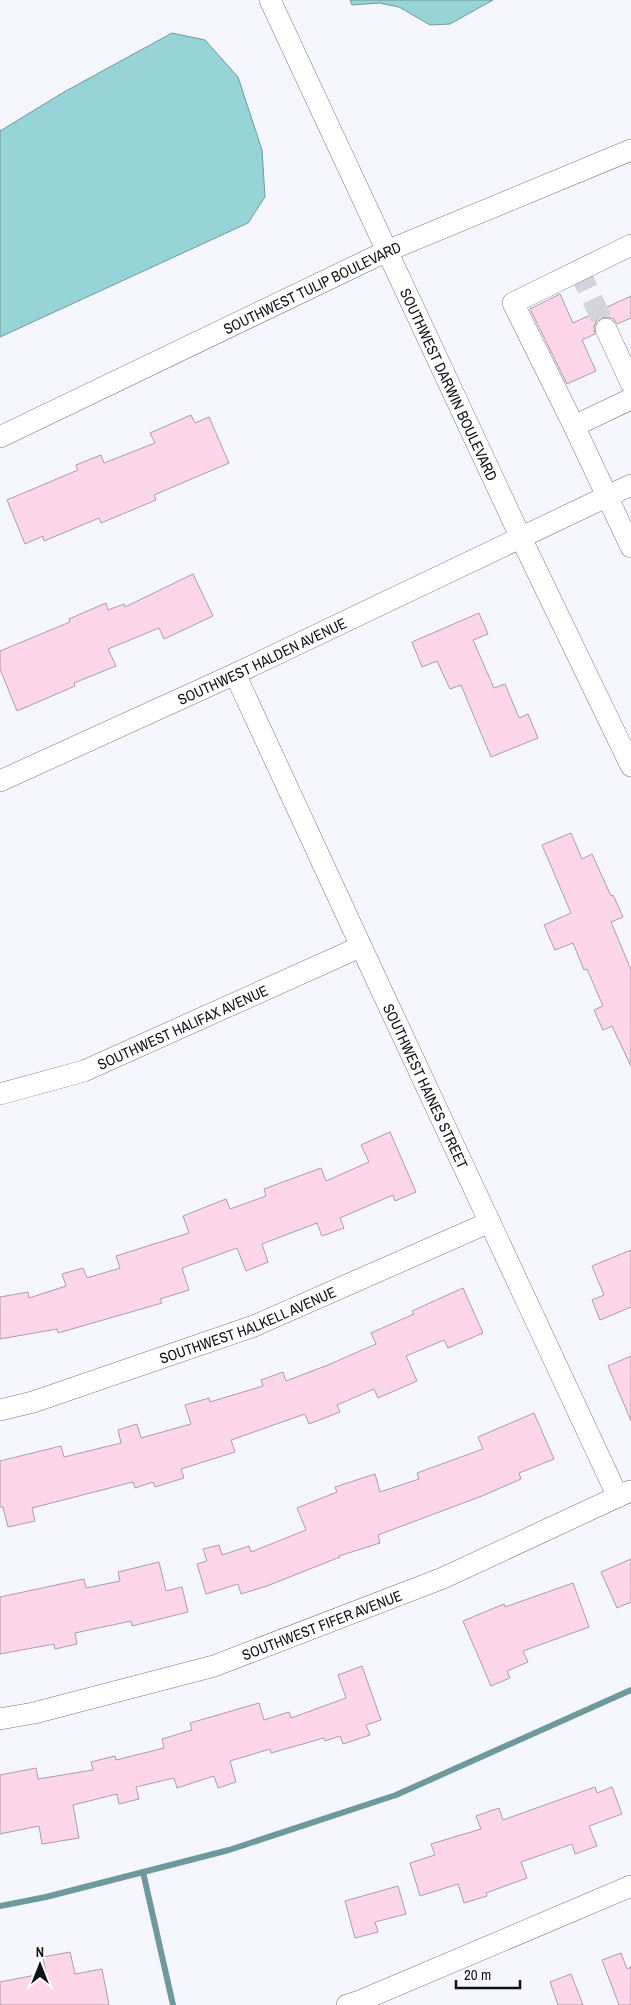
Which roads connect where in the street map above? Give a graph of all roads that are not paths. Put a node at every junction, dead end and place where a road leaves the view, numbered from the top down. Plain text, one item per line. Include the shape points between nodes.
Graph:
1 (270, 0) edge
2 (631, 150) edge
3 (631, 245) edge
4 (387, 251) junction
5 (606, 329) tunnel mouth
6 (631, 383) edge
7 (631, 399) edge
8 (574, 426) junction
9 (0, 436) edge
10 (631, 485) edge
11 (607, 496) junction
12 (521, 538) junction
13 (631, 547) edge
14 (235, 674) junction
15 (631, 766) edge
16 (0, 781) edge
17 (360, 947) junction
18 (0, 1094) edge
19 (490, 1222) junction
20 (0, 1410) edge
21 (625, 1494) edge
22 (0, 1719) edge
23 (631, 1886) edge
24 (356, 2004) edge

1 - 4 street, SOUTHWEST DARWIN BOULEVARD
2 - 4 street, SOUTHWEST TULIP BOULEVARD
3 - 8 street via 513,303
4 - 9 street, SOUTHWEST TULIP BOULEVARD
4 - 12 street, SOUTHWEST DARWIN BOULEVARD
5 - 6 street
7 - 8 street
8 - 11 street
10 - 11 street, SOUTHWEST HALDEN AVENUE
11 - 12 street, SOUTHWEST HALDEN AVENUE
11 - 13 street
12 - 14 street, SOUTHWEST HALDEN AVENUE
12 - 15 street, SOUTHWEST DARWIN BOULEVARD
14 - 16 street, SOUTHWEST HALDEN AVENUE
14 - 17 street, SOUTHWEST HAINES STREET
17 - 18 street, SOUTHWEST HALIFAX AVENUE via 84,1071
17 - 19 street, SOUTHWEST HAINES STREET
19 - 20 street, SOUTHWEST HALKELL AVENUE via 254,1326 33,1402
19 - 21 street, SOUTHWEST HAINES STREET
21 - 22 street, SOUTHWEST FIFER AVENUE via 442,1578 214,1666
23 - 24 street

